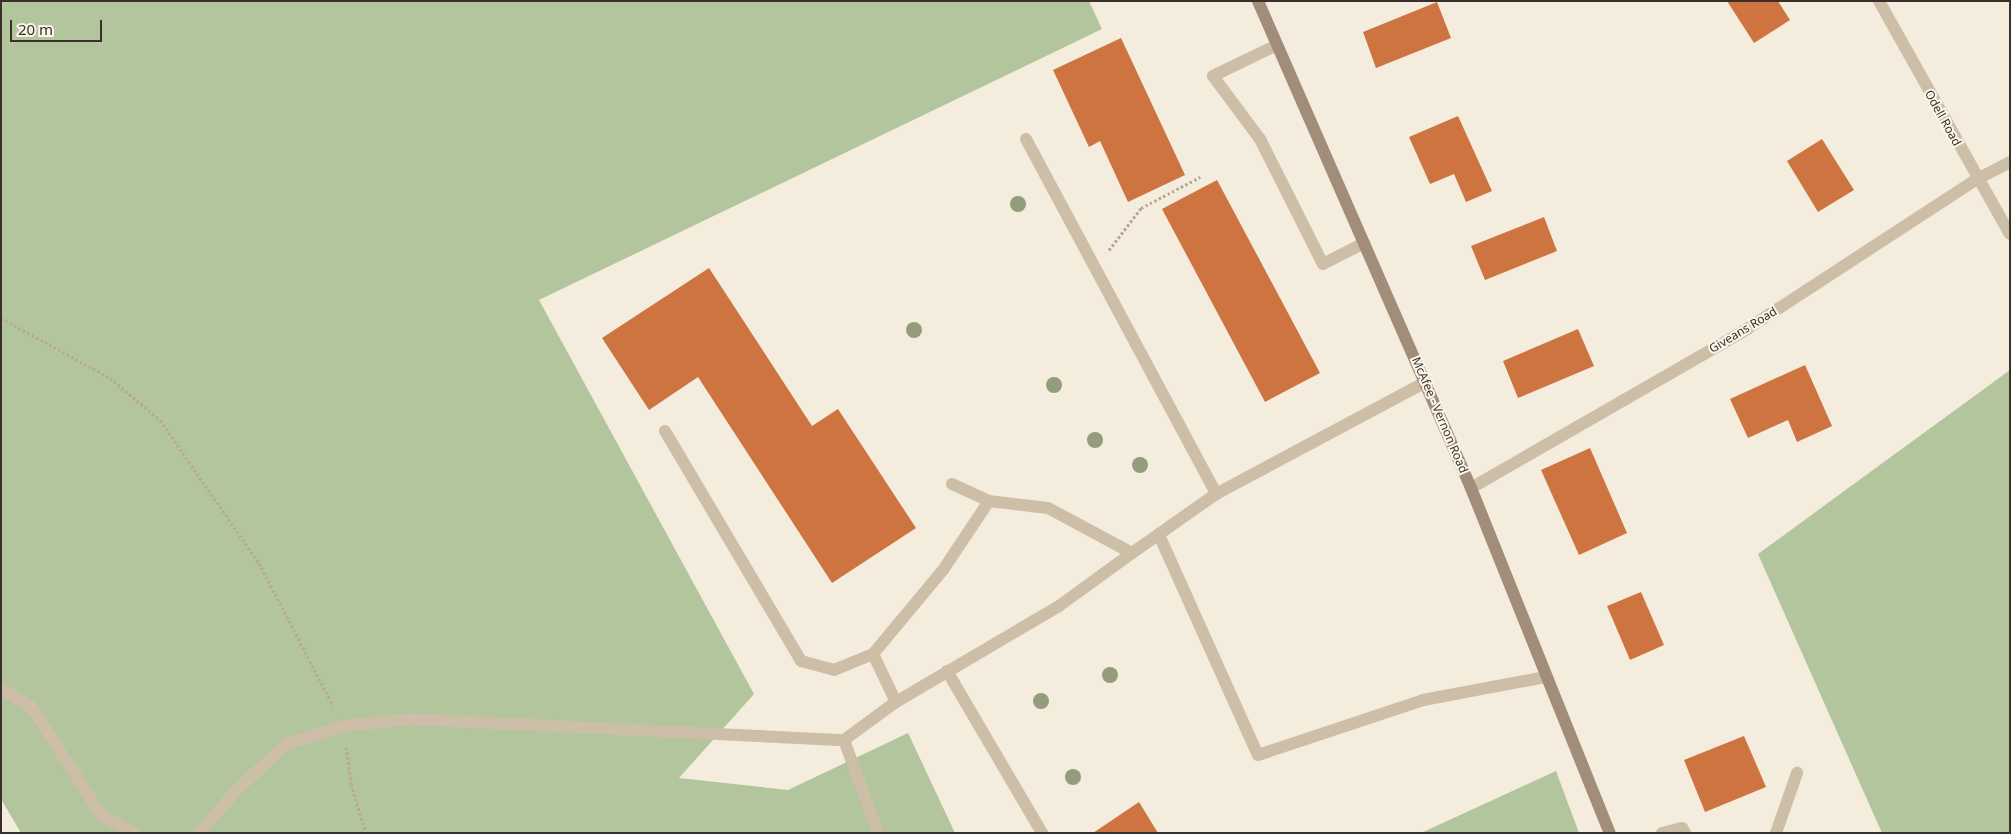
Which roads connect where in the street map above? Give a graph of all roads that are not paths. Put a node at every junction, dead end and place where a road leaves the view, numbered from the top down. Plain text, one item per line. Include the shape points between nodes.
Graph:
1 (1879, 1) edge
2 (1261, 2) edge
3 (1277, 45) junction
4 (1026, 139) dead end
5 (2010, 162) edge
6 (1977, 179) junction
7 (2010, 234) edge
8 (1364, 243) junction
9 (1426, 382) junction
10 (665, 431) dead end
11 (952, 484) dead end
12 (1471, 488) junction
13 (1216, 494) junction
14 (989, 501) junction
15 (1159, 535) junction
16 (1132, 553) junction
17 (873, 654) junction
18 (948, 671) junction
19 (1546, 677) junction
20 (1, 689) edge
21 (896, 702) junction
22 (844, 740) junction
23 (1797, 773) dead end
24 (134, 833) edge
25 (199, 833) edge
26 (878, 833) edge
27 (1042, 833) edge
28 (1610, 833) edge
29 (1662, 833) edge
30 (1685, 833) edge
31 (1776, 833) edge

1 - 6 street, Odell Road
2 - 3 main road, McAfee - Vernon Road
3 - 8 main road, McAfee - Vernon Road
3 - 8 street via 1213,76 1260,139 1323,264
4 - 13 street
5 - 6 street, Giveans Road
6 - 7 street, Odell Road
6 - 12 street, Giveans Road via 1747,329
8 - 9 main road, McAfee - Vernon Road
9 - 12 main road, McAfee - Vernon Road
9 - 13 street
10 - 17 street via 801,661 834,670
11 - 14 street
12 - 19 main road, McAfee - Vernon Road
13 - 15 street
14 - 16 street via 1048,508
14 - 17 street via 943,570
15 - 16 street
15 - 19 street via 1258,755 1423,700
16 - 18 street via 1058,606
17 - 21 street
18 - 21 street
18 - 27 street
19 - 28 main road, McAfee - Vernon Road
20 - 24 street via 31,706 102,816
21 - 22 street
22 - 25 street via 409,719 344,726 286,744 236,791
22 - 26 street
23 - 31 street
29 - 30 street via 1682,828

